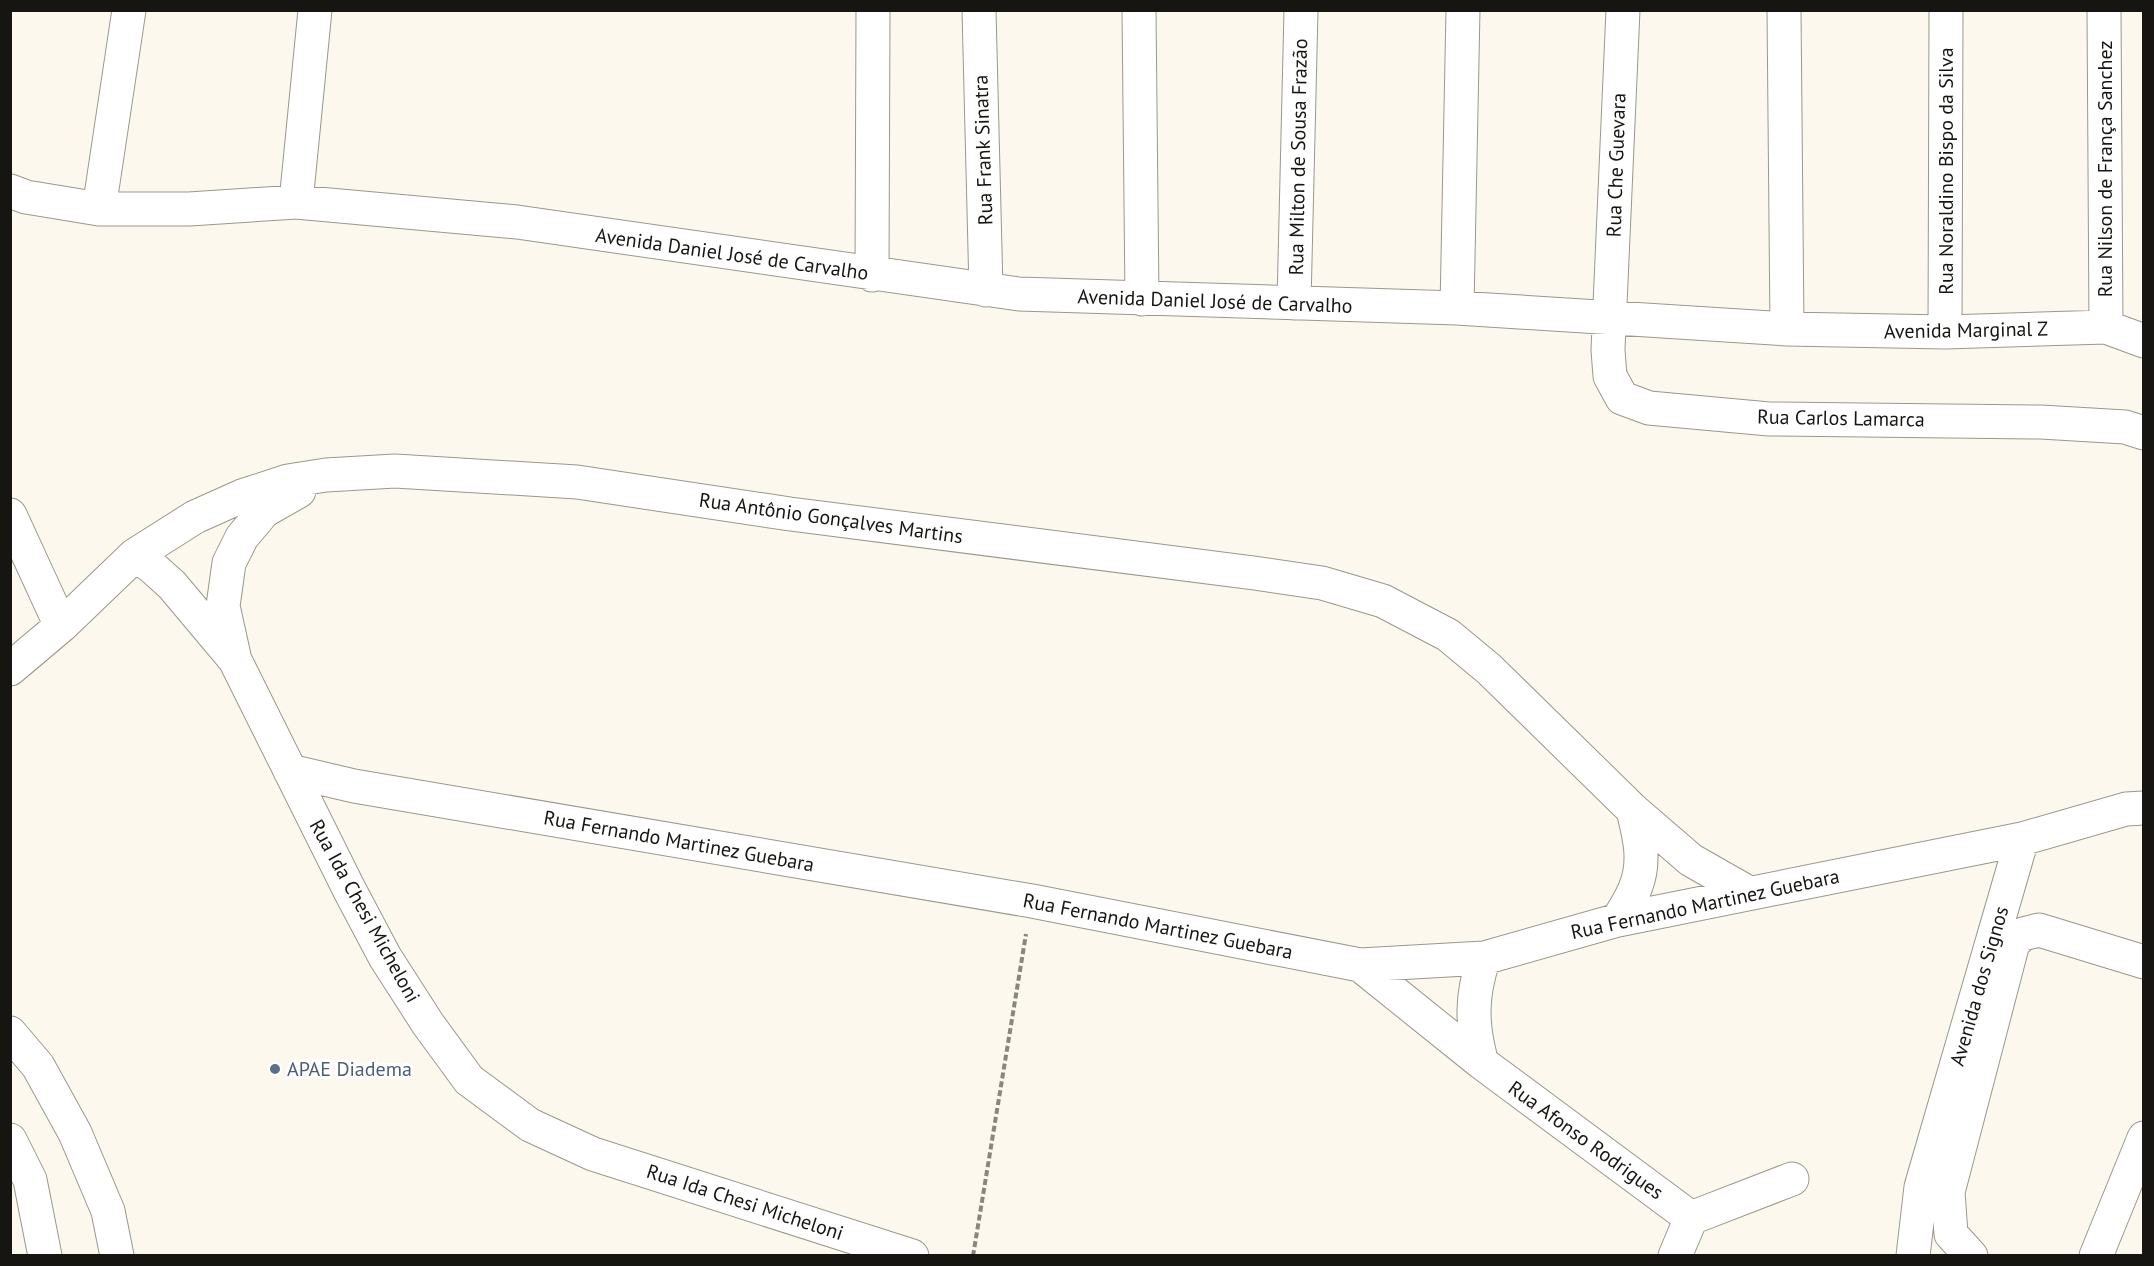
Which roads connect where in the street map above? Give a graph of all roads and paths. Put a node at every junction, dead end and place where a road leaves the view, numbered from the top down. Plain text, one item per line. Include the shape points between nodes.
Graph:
1 (129, 10) edge
2 (315, 10) edge
3 (873, 10) edge
4 (979, 10) edge
5 (1139, 10) edge
6 (1301, 10) edge
7 (1463, 10) edge
8 (1623, 10) edge
9 (1784, 10) edge
10 (1946, 10) edge
11 (2104, 10) edge
12 (10, 191) edge
13 (296, 202) junction
14 (99, 209) junction
15 (872, 274) junction
16 (986, 290) junction
17 (1142, 299) junction
18 (1294, 303) junction
19 (1457, 308) junction
20 (1609, 319) junction
21 (2106, 327) junction
22 (1787, 329) junction
23 (1945, 332) junction
24 (2144, 341) edge
25 (2144, 433) edge
26 (327, 475) junction
27 (10, 514) edge
28 (135, 555) junction
29 (61, 626) junction
30 (235, 660) junction
31 (10, 669) edge
32 (290, 771) junction
33 (2144, 808) edge
34 (1633, 810) junction
35 (2022, 839) junction
36 (1749, 893) junction
37 (1032, 901) junction
38 (1618, 920) junction
39 (1484, 958) junction
40 (2144, 962) edge
41 (1360, 965) junction
42 (10, 1033) edge
43 (1482, 1063) junction
44 (10, 1140) edge
45 (2140, 1160) edge
46 (1792, 1179) dead end
47 (1691, 1218) junction
48 (45, 1256) edge
49 (117, 1256) edge
50 (912, 1256) edge
51 (972, 1256) edge
52 (1675, 1256) edge
53 (1913, 1256) edge
54 (1971, 1256) edge
55 (2096, 1256) edge

1 - 14 street
2 - 13 street
3 - 15 street
4 - 16 street, Rua Frank Sinatra
5 - 17 street
6 - 18 street, Rua Milton de Sousa Frazão
7 - 19 street
8 - 20 street, Rua Che Guevara
9 - 22 street
10 - 23 street, Rua Noraldino Bispo da Silva
11 - 21 street, Rua Nilson de França Sanchez
12 - 14 street, Avenida Daniel José de Carvalho
13 - 14 street, Avenida Daniel José de Carvalho via 189,209
13 - 15 street, Avenida Daniel José de Carvalho via 517,222
15 - 16 street, Avenida Daniel José de Carvalho
16 - 17 street, Avenida Daniel José de Carvalho
17 - 18 street, Avenida Daniel José de Carvalho
18 - 19 street, Avenida Daniel José de Carvalho
19 - 20 street
20 - 22 street
20 - 25 street, Rua Carlos Lamarca via 1610,376 1622,398 1649,408 1769,419 2041,422 2125,427
21 - 23 street, Avenida Marginal Z
21 - 24 street, Avenida Marginal Z
22 - 23 street, Avenida Marginal Z
26 - 28 street, Rua Antônio Gonçalves Martins via 288,481 242,496 195,518
26 - 30 street, Rua Ida Chesi Micheloni via 264,512 242,537 230,563 223,606
26 - 34 street, Rua Antônio Gonçalves Martins via 395,471 577,482 790,514 1322,583 1383,601 1448,635 1489,669
27 - 29 street
28 - 29 street, Rua Antônio Gonçalves Martins
28 - 30 street, Rua Ida Chesi Micheloni via 172,585
29 - 31 street, Rua Antônio Gonçalves Martins
30 - 32 street, Rua Ida Chesi Micheloni
32 - 37 street, Rua Fernando Martinez Guebara via 354,786
32 - 50 street, Rua Ida Chesi Micheloni via 385,957 469,1080 530,1125 593,1154
33 - 35 street via 2126,809
34 - 36 street, Rua Antônio Gonçalves Martins via 1691,860
34 - 38 street via 1641,863 1636,886
35 - 36 street, Rua Fernando Martinez Guebara
35 - 53 street, Avenida dos Signos via 1921,1187
36 - 38 street, Rua Fernando Martinez Guebara
37 - 41 street, Rua Fernando Martinez Guebara
37 - 51 path
38 - 39 street, Rua Fernando Martinez Guebara
39 - 41 street, Rua Fernando Martinez Guebara
39 - 43 street via 1476,979 1473,1005 1475,1039
40 - 54 street via 2038,930 2022,934 2013,944 1948,1192 1951,1234
41 - 43 street, Rua Afonso Rodrigues
42 - 49 street via 38,1066 75,1133 108,1211
43 - 47 street, Rua Afonso Rodrigues
44 - 48 street via 30,1180
45 - 55 street
46 - 47 street
47 - 52 street

